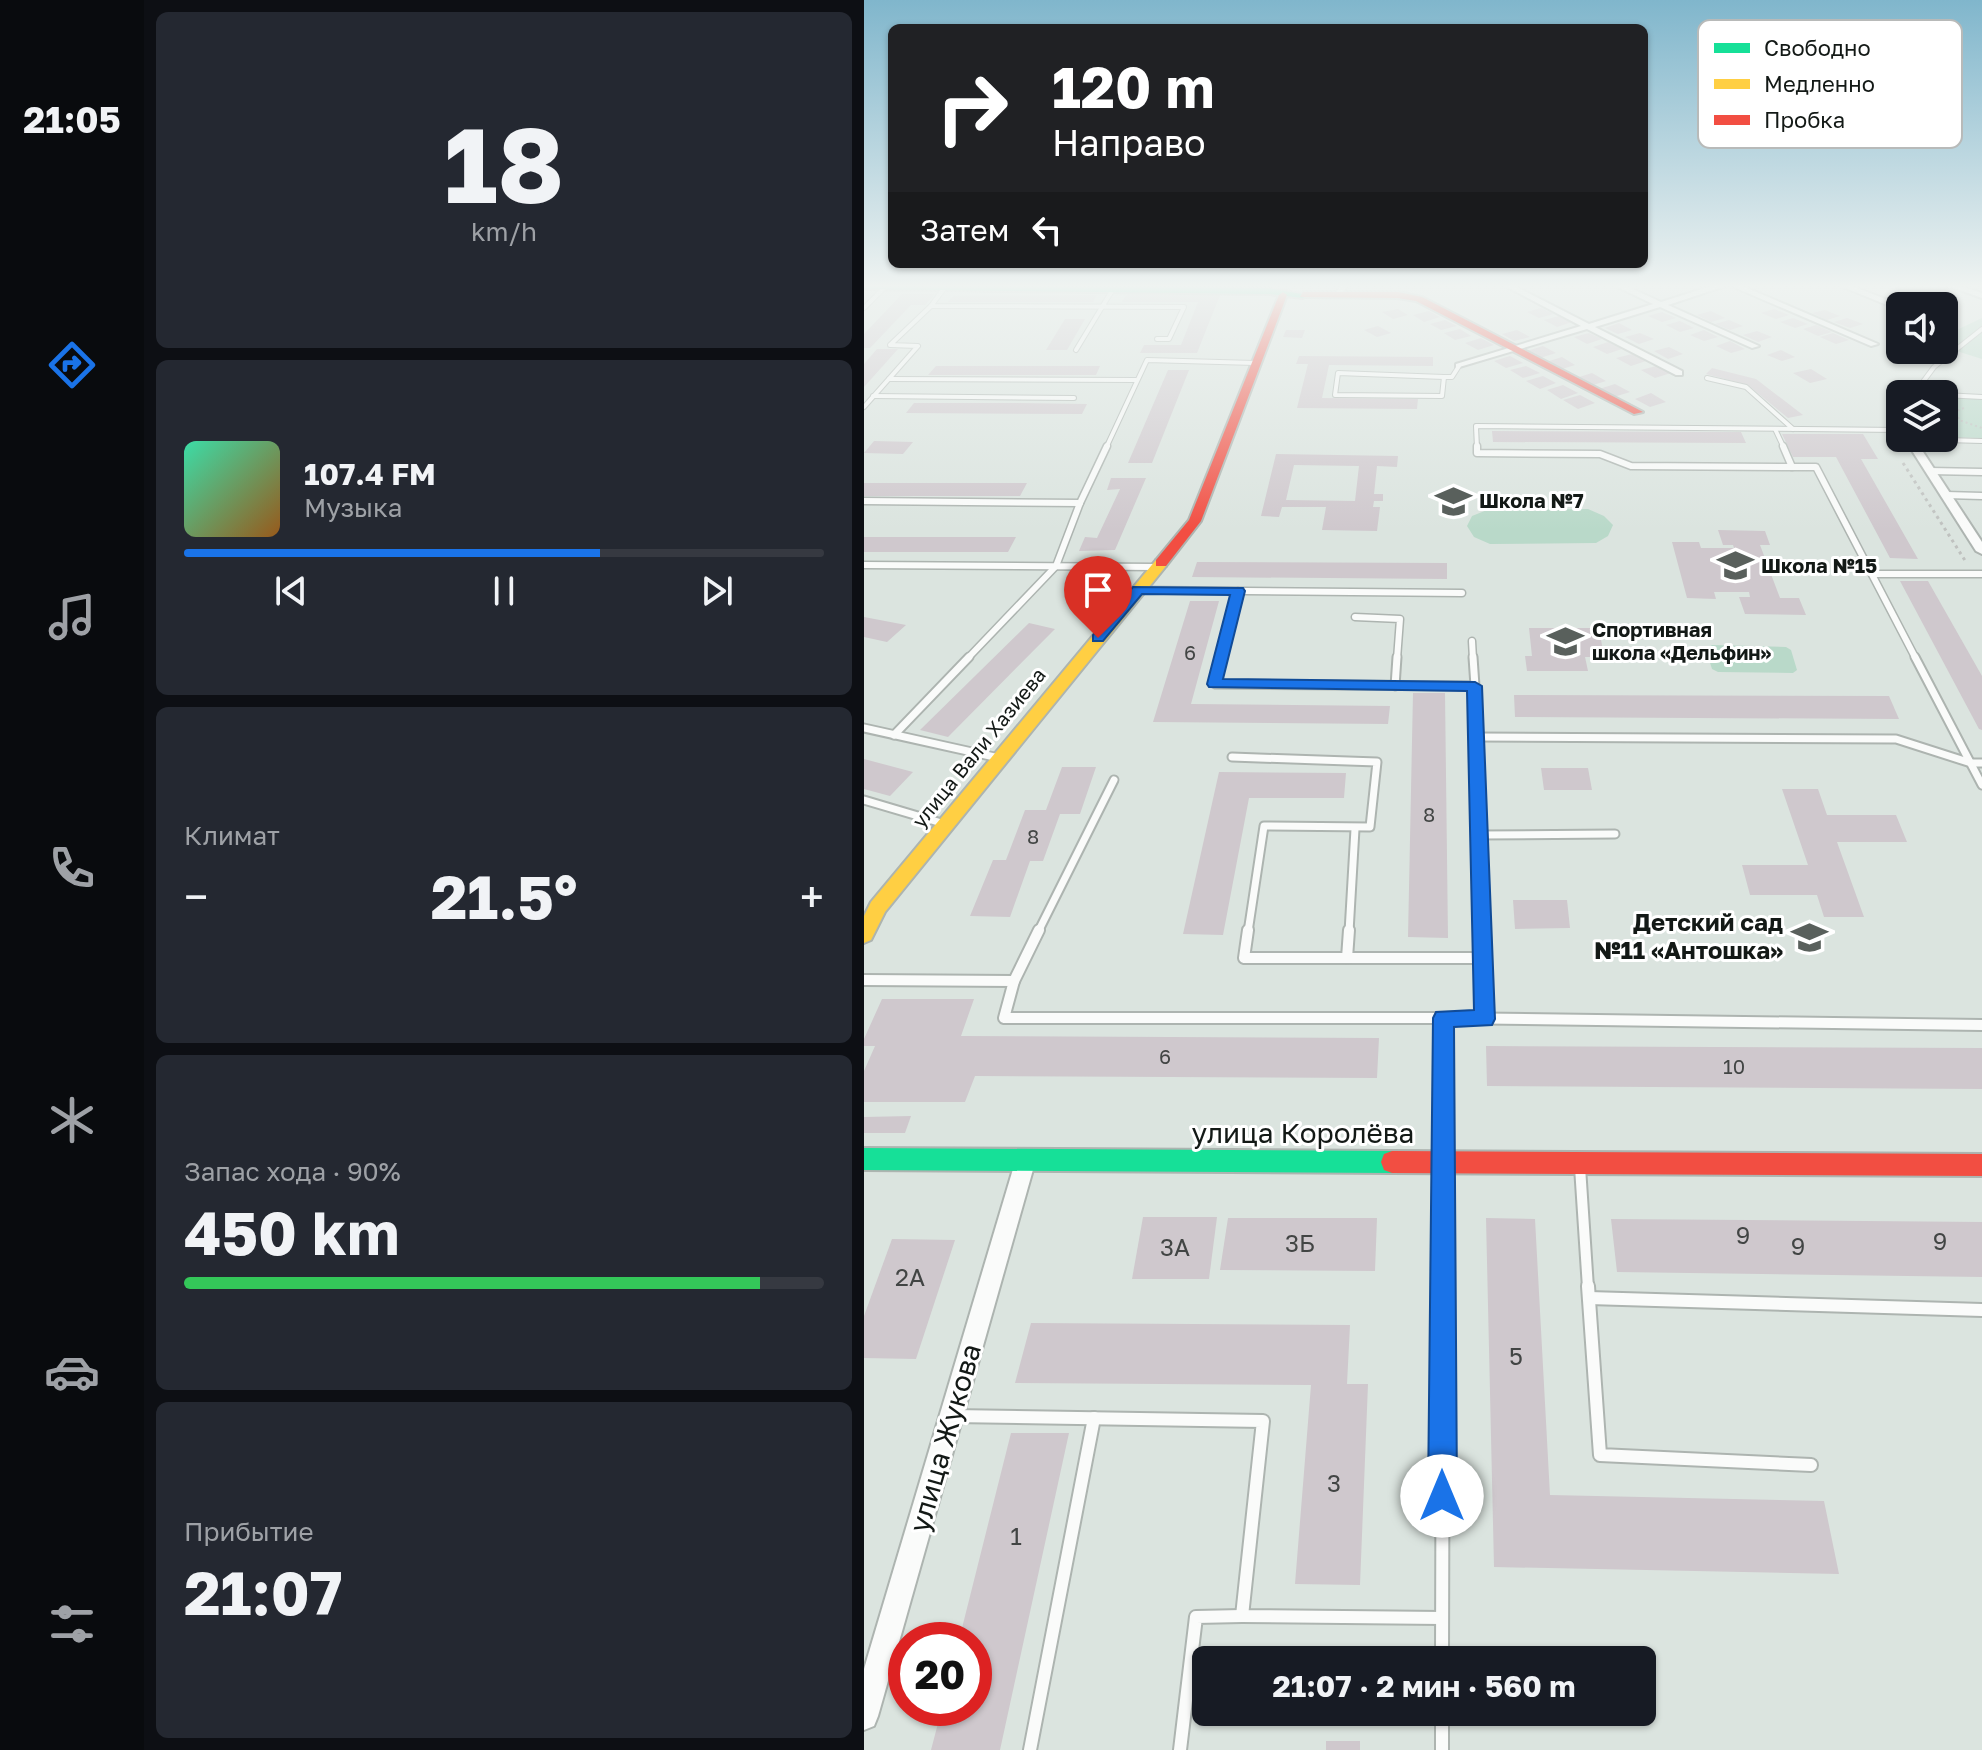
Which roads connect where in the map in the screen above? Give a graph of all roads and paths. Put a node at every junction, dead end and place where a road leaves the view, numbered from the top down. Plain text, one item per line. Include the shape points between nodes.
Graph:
1 (1459, 366) edge
2 (900, 367) edge
3 (1143, 367) edge
4 (1254, 367) edge
5 (1548, 367) edge
6 (1667, 367) edge
7 (1679, 373) dead end
8 (1444, 377) junction
9 (1707, 378) dead end
10 (889, 379) junction
11 (1136, 380) junction
12 (873, 396) junction
13 (1958, 396) edge
14 (1982, 397) edge
15 (1074, 398) dead end
16 (864, 407) edge
17 (1969, 407) dead end
18 (1638, 412) dead end
19 (1886, 428) edge
20 (1982, 428) edge
21 (1775, 429) junction
22 (1793, 429) junction
23 (1958, 440) edge
24 (1982, 441) edge
25 (1918, 452) edge
26 (1903, 463) dead end
27 (1792, 467) junction
28 (1930, 471) junction
29 (1982, 472) edge
30 (1946, 495) junction
31 (1982, 496) edge
32 (864, 501) edge
33 (1080, 503) junction
34 (1982, 551) edge
35 (864, 565) edge
36 (1056, 566) junction
37 (1156, 567) junction
38 (1872, 574) junction
39 (1973, 574) junction
40 (1982, 574) edge
41 (1138, 590) junction
42 (1238, 591) junction
43 (1462, 593) dead end
44 (1355, 617) dead end
45 (1472, 641) dead end
46 (1395, 686) junction
47 (1475, 686) junction
48 (864, 728) edge
49 (894, 735) junction
50 (1476, 737) junction
51 (1232, 757) dead end
52 (999, 758) junction
53 (1971, 763) junction
54 (1982, 763) edge
55 (1114, 780) dead end
56 (1982, 785) edge
57 (864, 800) edge
58 (945, 824) junction
59 (1355, 829) junction
60 (1615, 834) dead end
61 (1479, 835) junction
62 (864, 935) edge
63 (1347, 958) junction
64 (1483, 958) junction
65 (864, 980) edge
66 (1014, 981) junction
67 (1443, 1018) junction
68 (1485, 1019) junction
69 (1982, 1025) edge
70 (864, 1159) edge
71 (1026, 1159) junction
72 (1442, 1161) junction
73 (1580, 1162) junction
74 (1982, 1165) edge
75 (1589, 1298) junction
76 (1982, 1310) edge
77 (951, 1416) junction
78 (1094, 1418) junction
79 (1811, 1465) dead end
80 (1242, 1616) junction
81 (1442, 1618) junction
82 (1442, 1646) edge
83 (864, 1716) edge
84 (1442, 1726) edge
85 (1030, 1750) edge
86 (1180, 1750) edge
87 (1442, 1750) edge

1 - 8 lane via 1452,377
2 - 10 lane
3 - 11 lane
4 - 37 street, улица Вали Хазиева via 1195,521
5 - 18 street
6 - 7 street
8 - 8 lane via 1338,373 1335,395 1442,396
9 - 22 lane via 1746,387
10 - 11 lane
10 - 12 lane
11 - 33 lane
12 - 15 lane
12 - 16 lane
13 - 14 lane
17 - 20 path via 1955,415
19 - 22 lane
21 - 22 lane
21 - 27 lane
21 - 27 lane via 1476,426 1477,453 1600,454 1631,466
23 - 24 lane
25 - 28 street
26 - 39 path
27 - 38 lane via 1816,467
28 - 29 lane
28 - 30 street
30 - 31 lane
30 - 34 street
32 - 33 lane
33 - 36 lane
35 - 36 lane
36 - 37 lane
36 - 49 lane
37 - 41 street, улица Вали Хазиева
38 - 39 lane
38 - 53 lane
39 - 40 lane
41 - 42 lane
41 - 52 street, улица Вали Хазиева
42 - 43 lane
42 - 46 lane via 1215,684
44 - 46 lane via 1400,619
45 - 47 lane
46 - 47 lane
47 - 50 lane
48 - 49 lane
49 - 52 lane
50 - 53 lane via 1896,739
50 - 61 lane
51 - 59 lane via 1377,762 1370,827
52 - 58 street, улица Вали Хазиева
53 - 54 lane
53 - 56 lane
55 - 66 lane
57 - 58 lane
58 - 62 street, улица Вали Хазиева via 878,907
59 - 63 lane
59 - 63 lane via 1264,826 1244,958
60 - 61 lane
61 - 64 lane
63 - 64 lane
64 - 68 lane
65 - 66 lane
66 - 67 lane via 1004,1018
67 - 68 lane
67 - 72 lane
68 - 69 lane
70 - 71 street, улица Королёва
71 - 72 street, улица Королёва
71 - 77 street, улица Жукова
72 - 73 street, улица Королёва
72 - 81 lane
73 - 74 street, улица Королёва
73 - 75 lane
75 - 76 lane
75 - 79 lane via 1600,1455
77 - 78 lane
77 - 83 street, улица Жукова
78 - 80 lane via 1263,1421
78 - 85 lane
80 - 81 lane
80 - 86 lane via 1196,1617
81 - 82 lane
84 - 87 lane

